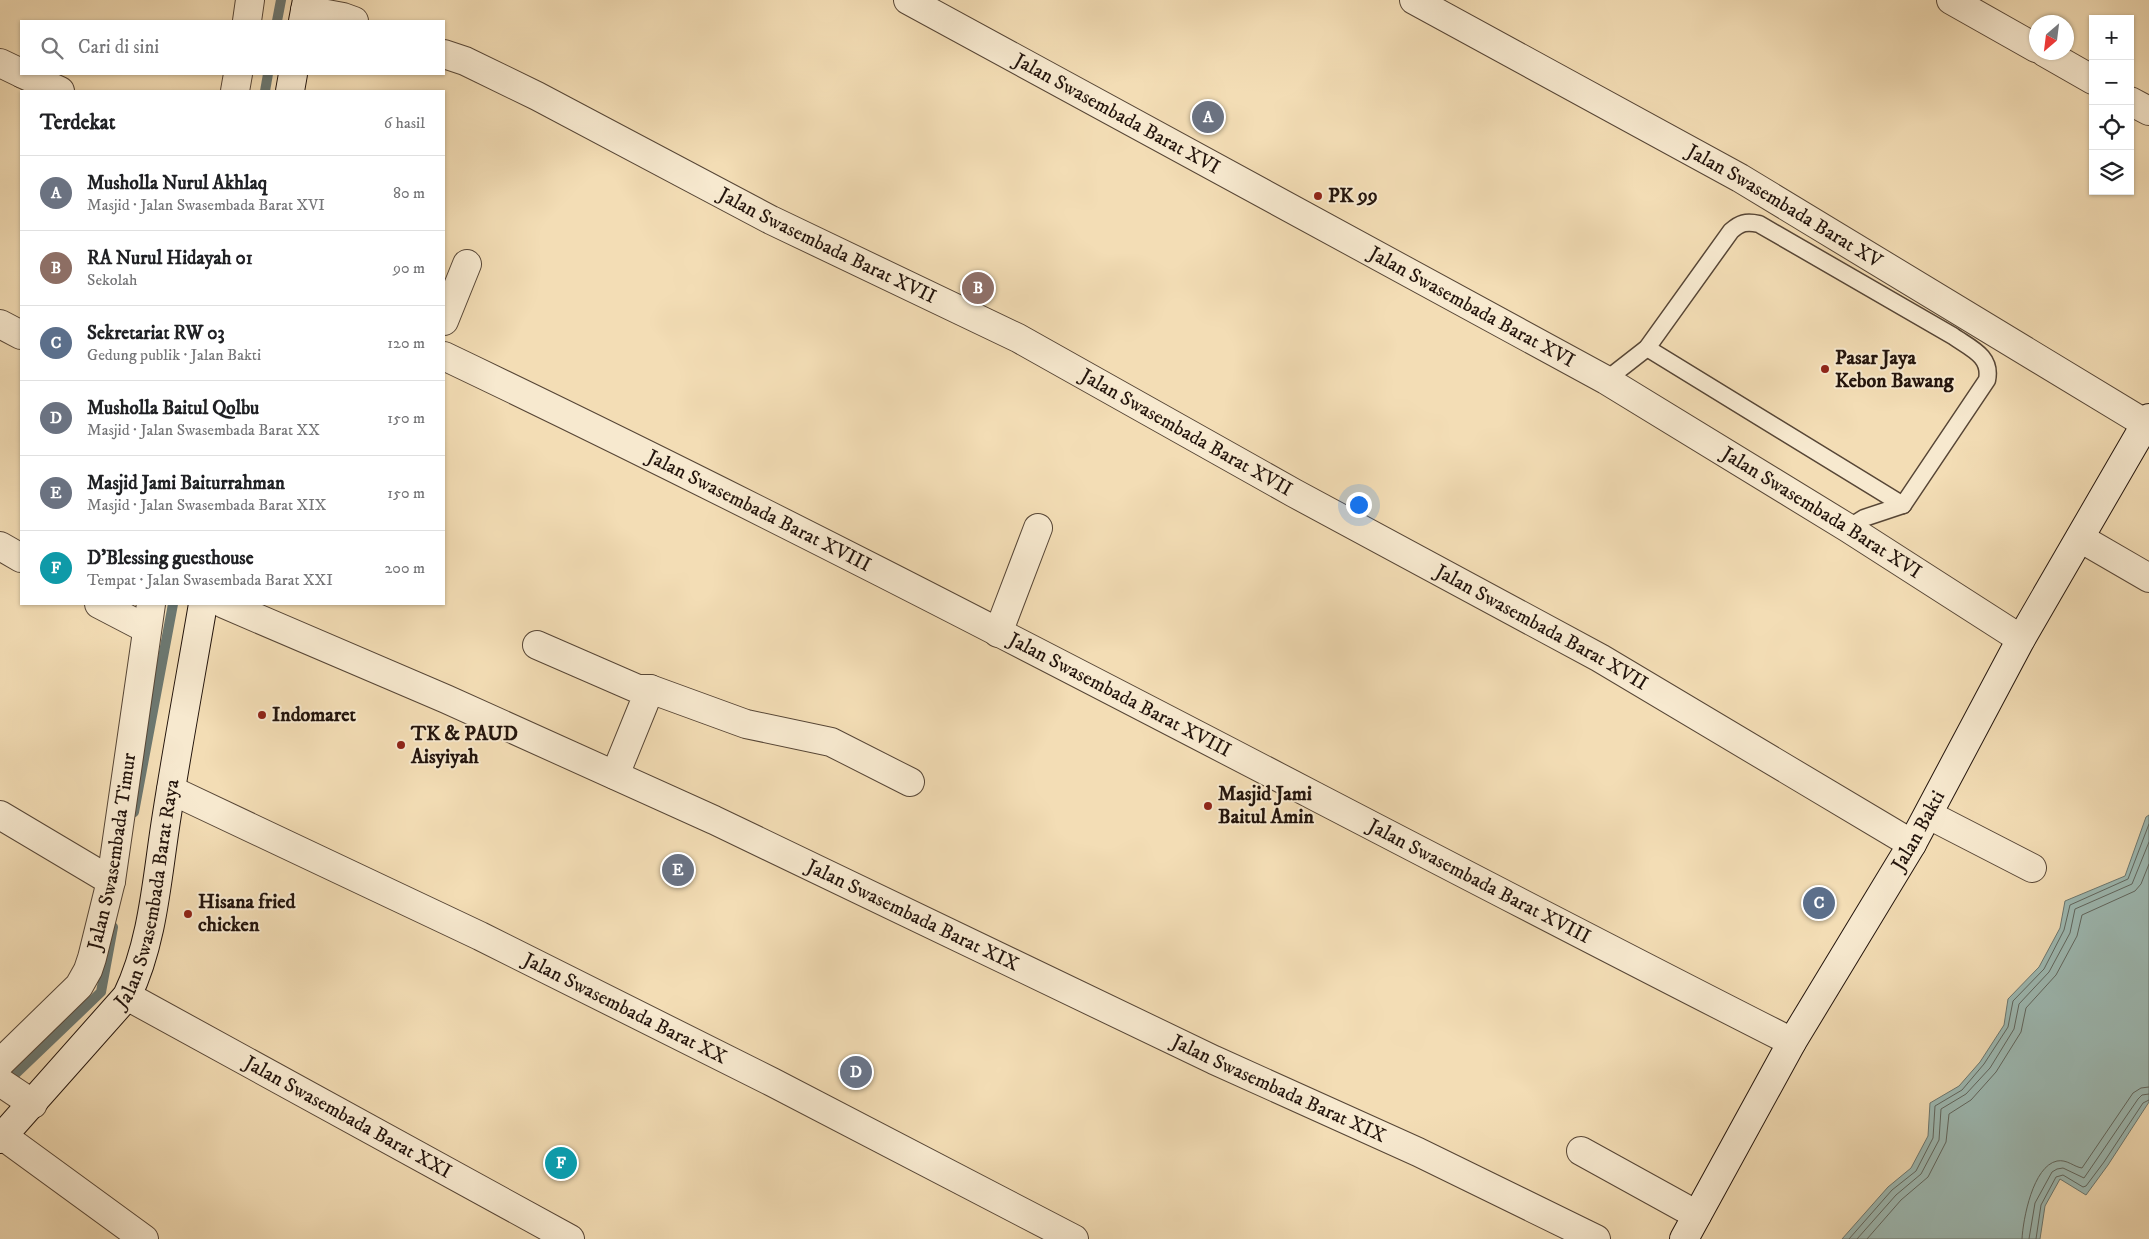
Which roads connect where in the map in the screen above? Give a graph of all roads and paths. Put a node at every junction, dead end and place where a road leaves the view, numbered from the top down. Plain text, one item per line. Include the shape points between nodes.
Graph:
1 (250, 0) edge
2 (908, 0) edge
3 (1414, 0) edge
4 (1951, 0) edge
5 (305, 10) edge
6 (247, 20) edge
7 (350, 20) edge
8 (2029, 44) edge
9 (445, 54) edge
10 (2058, 60) edge
11 (0, 63) edge
12 (20, 72) edge
13 (26, 75) edge
14 (238, 75) edge
15 (294, 75) edge
16 (2089, 78) edge
17 (58, 90) edge
18 (235, 90) edge
19 (290, 90) edge
20 (2134, 103) edge
21 (2149, 111) edge
22 (467, 264) dead end
23 (445, 319) edge
24 (0, 324) edge
25 (20, 334) edge
26 (2002, 337) junction
27 (1647, 348) junction
28 (445, 356) edge
29 (1986, 363) junction
30 (1606, 380) junction
31 (2148, 421) edge
32 (1903, 504) junction
33 (1038, 528) dead end
34 (1848, 528) junction
35 (2080, 538) junction
36 (0, 546) edge
37 (20, 557) edge
38 (2149, 578) edge
39 (103, 605) edge
40 (203, 605) edge
41 (226, 605) edge
42 (149, 617) edge
43 (998, 633) junction
44 (2021, 639) junction
45 (537, 645) dead end
46 (650, 689) junction
47 (616, 775) junction
48 (910, 782) dead end
49 (170, 790) junction
50 (0, 815) edge
51 (1928, 815) junction
52 (1912, 844) junction
53 (2032, 868) dead end
54 (111, 880) junction
55 (127, 996) junction
56 (1792, 1042) junction
57 (0, 1063) edge
58 (0, 1082) edge
59 (30, 1102) junction
60 (1, 1138) edge
61 (1581, 1151) dead end
62 (1697, 1214) junction
63 (144, 1239) edge
64 (570, 1239) edge
65 (1074, 1239) edge
66 (1596, 1239) edge
67 (1684, 1239) edge

1 - 6 street
2 - 30 street, Jalan Swasembada Barat XVI
3 - 26 street, Jalan Swasembada Barat XV via 1740,178
4 - 8 street
5 - 7 street
9 - 52 street, Jalan Swasembada Barat XVII via 537,96 771,220 1018,338 1294,493 1600,658
10 - 16 street
11 - 12 street
13 - 17 street
14 - 18 street
15 - 19 street
20 - 21 street
22 - 23 street
24 - 25 street
26 - 29 lane
26 - 31 street, Jalan Swasembada Barat XV
27 - 29 lane via 1730,231 1740,223 1749,222 1759,224 1953,336 1984,357
27 - 30 lane
27 - 32 lane
28 - 43 street, Jalan Swasembada Barat XVIII
29 - 32 lane via 1989,369 1987,380
30 - 34 street, Jalan Swasembada Barat XVI
31 - 35 street, Jalan Bakti
32 - 34 lane via 1864,518
33 - 43 street
34 - 44 street, Jalan Swasembada Barat XVI
35 - 38 street
35 - 44 street, Jalan Bakti
36 - 37 street
39 - 42 street
40 - 49 street, Jalan Swasembada Barat Raya
41 - 47 street, Jalan Swasembada Barat XIX
42 - 54 street, Jalan Swasembada Timur
43 - 56 street, Jalan Swasembada Barat XVIII
44 - 51 street, Jalan Bakti
45 - 46 street via 638,689
46 - 47 street
46 - 48 street via 746,724 831,742
47 - 66 street, Jalan Swasembada Barat XIX
49 - 55 street, Jalan Swasembada Barat Raya via 146,947
49 - 65 street, Jalan Swasembada Barat XX via 480,936 772,1082
50 - 54 street
51 - 52 street, Jalan Bakti
51 - 53 street
52 - 56 street, Jalan Bakti
54 - 57 street, Jalan Swasembada Timur via 92,958 79,986
55 - 59 street, Jalan Swasembada Barat Raya
55 - 64 street, Jalan Swasembada Barat XXI
56 - 62 street, Jalan Bakti
58 - 59 street
59 - 60 street, Jalan Swasembada Barat Raya
60 - 63 street
61 - 62 street
62 - 67 street, Jalan Bakti

